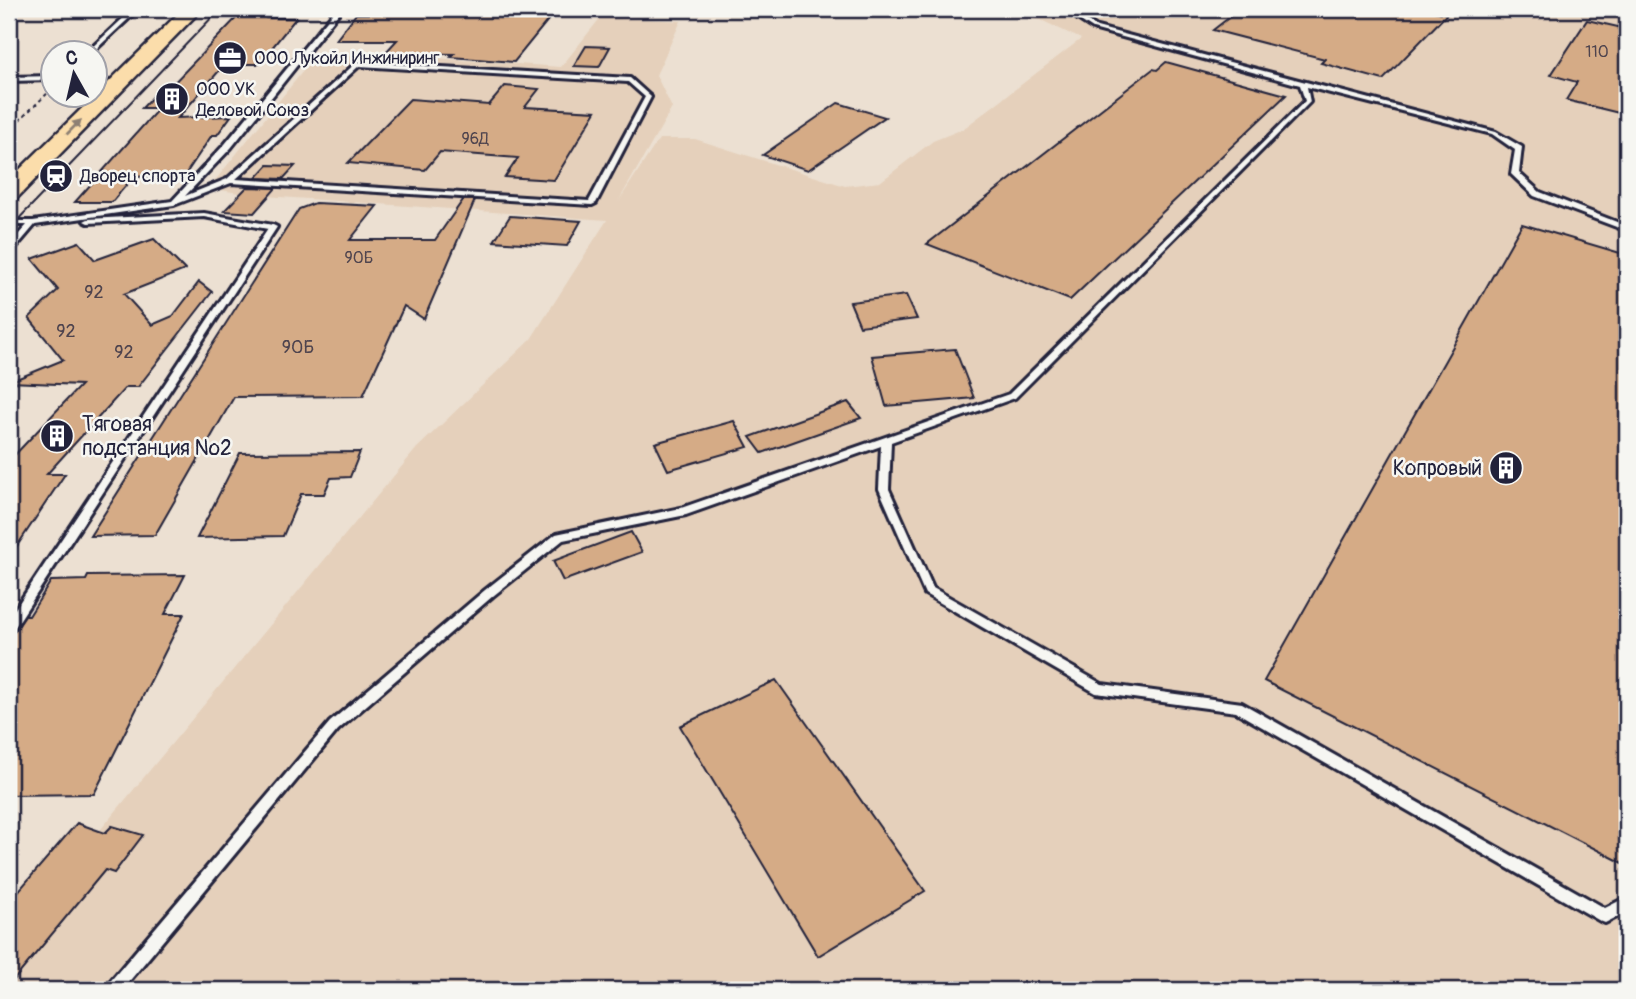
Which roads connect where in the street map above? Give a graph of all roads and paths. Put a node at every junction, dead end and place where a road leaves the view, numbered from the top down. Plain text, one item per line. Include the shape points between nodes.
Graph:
1 (136, 9) edge
2 (169, 9) edge
3 (192, 9) edge
4 (339, 9) edge
5 (1065, 9) edge
6 (105, 38) edge
7 (108, 68) edge
8 (38, 78) edge
9 (9, 79) edge
10 (1303, 84) junction
11 (38, 102) edge
12 (67, 108) edge
13 (9, 130) edge
14 (9, 165) edge
15 (230, 181) junction
16 (9, 193) edge
17 (174, 204) junction
18 (9, 223) edge
19 (33, 223) junction
20 (1627, 229) edge
21 (9, 250) edge
22 (886, 441) junction
23 (9, 627) edge
24 (1627, 904) edge
25 (112, 990) edge

1 - 6 lane
2 - 7 main road
16 -> 3 main road
4 - 17 lane via 228,146
5 - 10 lane via 1095,29
8 - 9 lane
10 - 20 lane via 1494,133 1519,149 1515,174 1537,194
10 - 22 lane via 1308,101 1012,396
11 - 13 path
12 - 14 main road
15 - 15 lane via 592,203 648,97 629,80 357,64
15 - 17 lane
17 - 19 lane
18 - 19 lane
19 - 21 lane
19 - 23 lane via 204,215 273,227
22 - 24 lane via 884,489 929,591 1100,689 1238,707 1605,916
22 - 25 lane via 682,512 560,537 334,726

